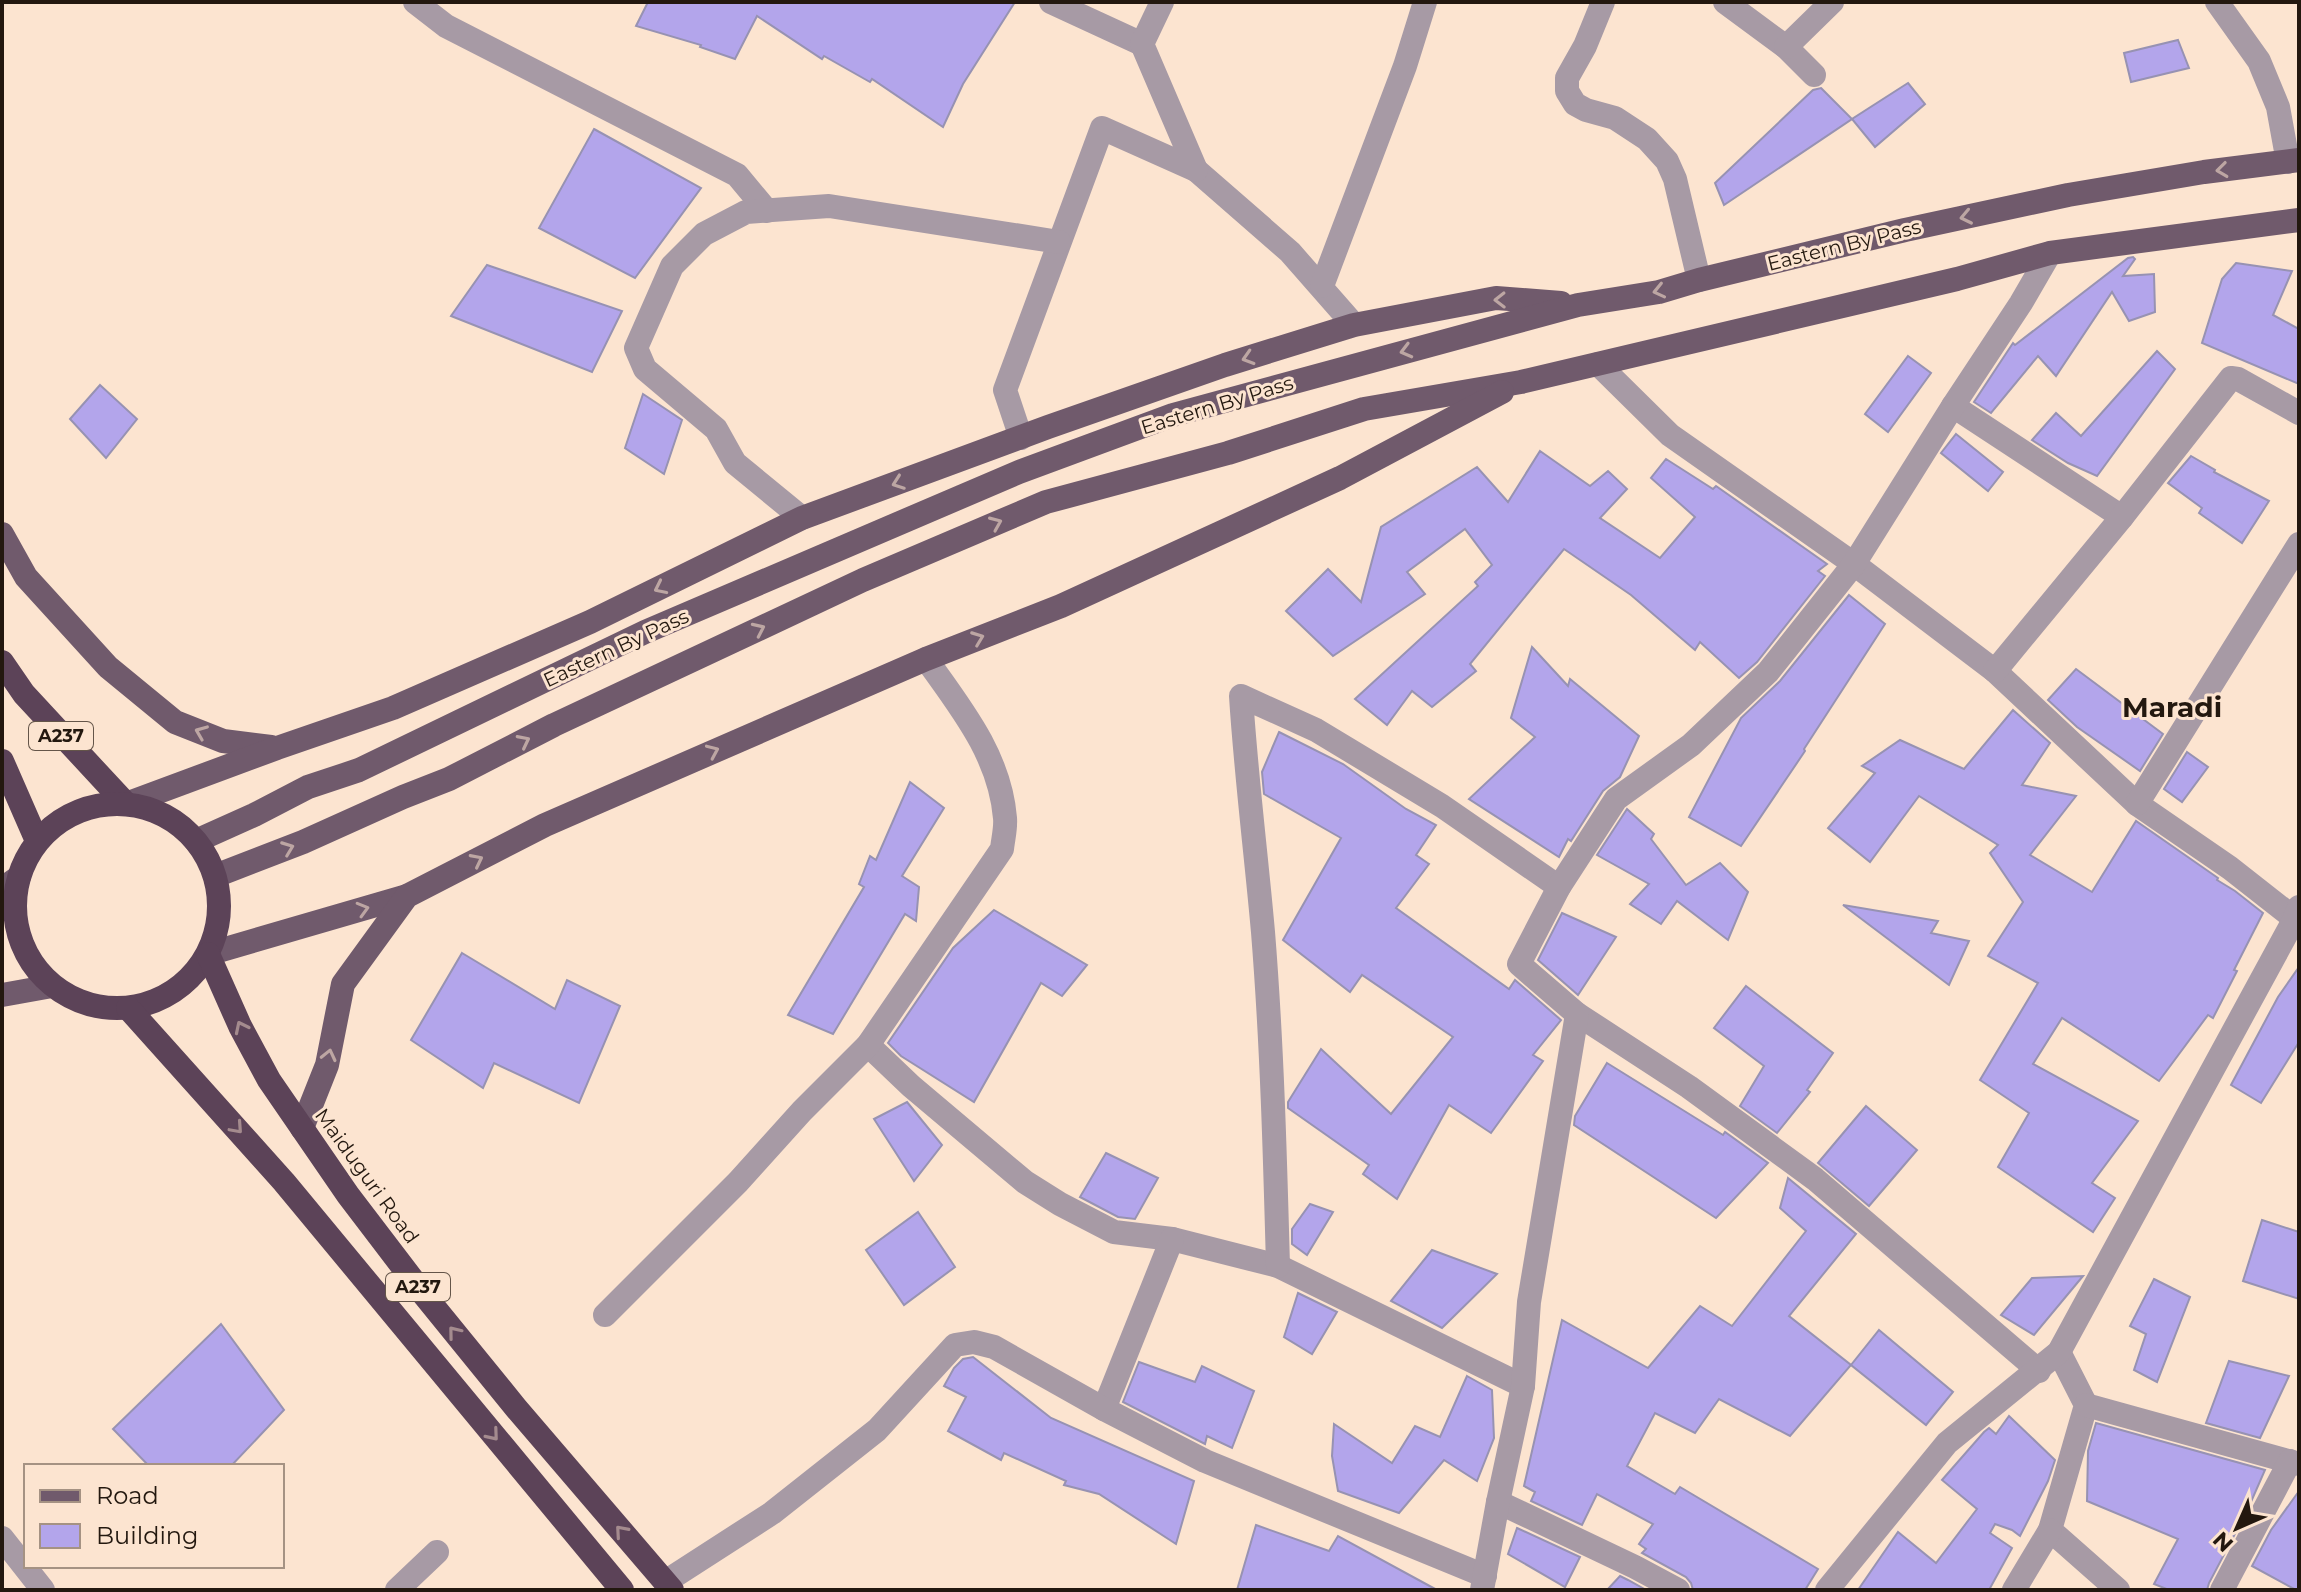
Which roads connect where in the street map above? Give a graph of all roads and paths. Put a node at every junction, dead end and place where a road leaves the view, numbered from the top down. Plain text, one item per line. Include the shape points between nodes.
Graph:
1 (415, 2) edge
2 (1051, 2) edge
3 (1162, 2) edge
4 (1425, 2) edge
5 (1603, 2) edge
6 (1725, 2) edge
7 (1832, 2) edge
8 (2217, 2) edge
9 (1142, 44) junction
10 (1786, 47) junction
11 (1814, 75) dead end
12 (2294, 161) edge
13 (1196, 170) junction
14 (767, 211) junction
15 (2299, 220) edge
16 (1059, 242) junction
17 (2050, 253) junction
18 (1699, 280) junction
19 (1322, 286) junction
20 (1578, 305) junction
21 (1354, 325) junction
22 (1598, 364) junction
23 (1521, 382) junction
24 (1953, 406) junction
25 (2299, 413) edge
26 (1021, 438) junction
27 (2122, 517) junction
28 (802, 518) junction
29 (2, 534) edge
30 (2299, 544) edge
31 (1854, 564) junction
32 (926, 659) junction
33 (2, 662) edge
34 (1995, 671) junction
35 (277, 748) junction
36 (2, 761) edge
37 (126, 804) junction
38 (2137, 804) junction
39 (37, 841) junction
40 (196, 841) junction
41 (215, 876) junction
42 (10, 883) edge
43 (1559, 887) junction
44 (407, 896) junction
45 (2297, 916) edge
46 (208, 954) junction
47 (52, 986) junction
48 (2, 995) edge
49 (128, 1008) junction
50 (1577, 1014) junction
51 (868, 1045) junction
52 (302, 1128) junction
53 (1172, 1239) junction
54 (1278, 1266) junction
55 (605, 1315) dead end
56 (2059, 1352) junction
57 (2039, 1371) junction
58 (1523, 1386) junction
59 (2086, 1405) junction
60 (1104, 1409) junction
61 (2295, 1462) edge
62 (1498, 1502) junction
63 (2050, 1530) junction
64 (2, 1538) edge
65 (437, 1552) dead end
66 (24, 1566) edge
67 (26, 1568) edge
68 (1484, 1583) edge
69 (668, 1586) edge
70 (43, 1590) edge
71 (397, 1590) edge
72 (622, 1590) edge
73 (1678, 1590) edge
74 (1827, 1590) edge
75 (2014, 1590) edge
76 (2118, 1590) edge
77 (2222, 1590) edge

1 - 14 street via 446,26 737,175
2 - 9 street
3 - 9 street
4 - 19 street
5 - 18 street via 1567,78 1567,91 1575,104 1615,118 1647,139 1667,161
6 - 10 street
7 - 10 street
8 - 12 street via 2259,61
9 - 13 street
10 - 11 street
12 -> 18 main road, Eastern By Pass via 2068,195
13 - 16 street via 1102,128
13 - 19 street
14 - 16 street via 829,206
14 - 28 street via 746,212 704,234 672,266 636,348 645,369 716,429 735,463
15 - 17 main road
16 - 26 street via 1005,390
17 - 22 main road
17 - 24 street
18 -> 20 main road, Eastern By Pass
19 - 21 street
20 -> 21 main road via 1496,298
20 -> 40 main road, Eastern By Pass via 1173,415 1019,472 645,632 359,770 308,787
21 -> 26 main road
22 - 23 main road
22 - 31 street via 1670,435
32 -> 23 main road via 1061,606 1340,478
41 -> 23 main road via 449,779 863,580 1046,502 1228,453 1364,409
24 - 27 street
24 - 31 street
25 - 27 street via 2231,378
26 -> 28 main road
27 - 34 street
28 -> 35 main road via 590,622 393,708
35 -> 29 main road via 223,741 175,722 108,667 26,577
30 - 38 street
31 - 34 street
31 - 43 street via 1768,672 1691,745 1616,799
44 -> 32 main road via 545,825
32 - 51 street via 989,753 1006,821 1002,849
33 - 37 highway, A237 via 24,694
34 - 38 street
35 - 37 main road
36 - 39 highway, A237
37 - 39 highway via 86,808
37 - 40 highway via 165,816
38 - 45 street
39 - 42 highway
40 - 41 highway
41 - 46 highway via 219,916
42 - 47 highway via 19,936
43 - 50 street via 1519,964
43 - 54 street via 1329,737 1241,696 1274,1094
46 -> 44 main road
52 -> 44 main road via 327,1065 343,984
45 - 56 street
46 - 49 highway via 183,986
52 -> 46 highway, Maiduguri Road / A237 via 262,1067
47 - 48 main road
47 - 49 highway via 88,1004
49 -> 72 highway, A237 via 284,1182
50 - 57 street via 1815,1179
50 - 58 street via 1529,1302
51 - 53 street via 1048,1197 1114,1232
51 - 55 street
69 -> 52 highway, Maiduguri Road / A237 via 425,1296
53 - 54 street
53 - 60 street
54 - 58 street
56 - 57 street
56 - 59 street
57 - 74 street via 1947,1443
58 - 62 street
59 - 61 street
59 - 63 street
60 - 68 street via 1205,1461
60 - 69 street via 994,1347 955,1345 877,1430
61 - 77 street
62 - 68 street
62 - 73 street
63 - 75 street
63 - 76 street
64 - 66 street
65 - 71 street
67 - 70 street

